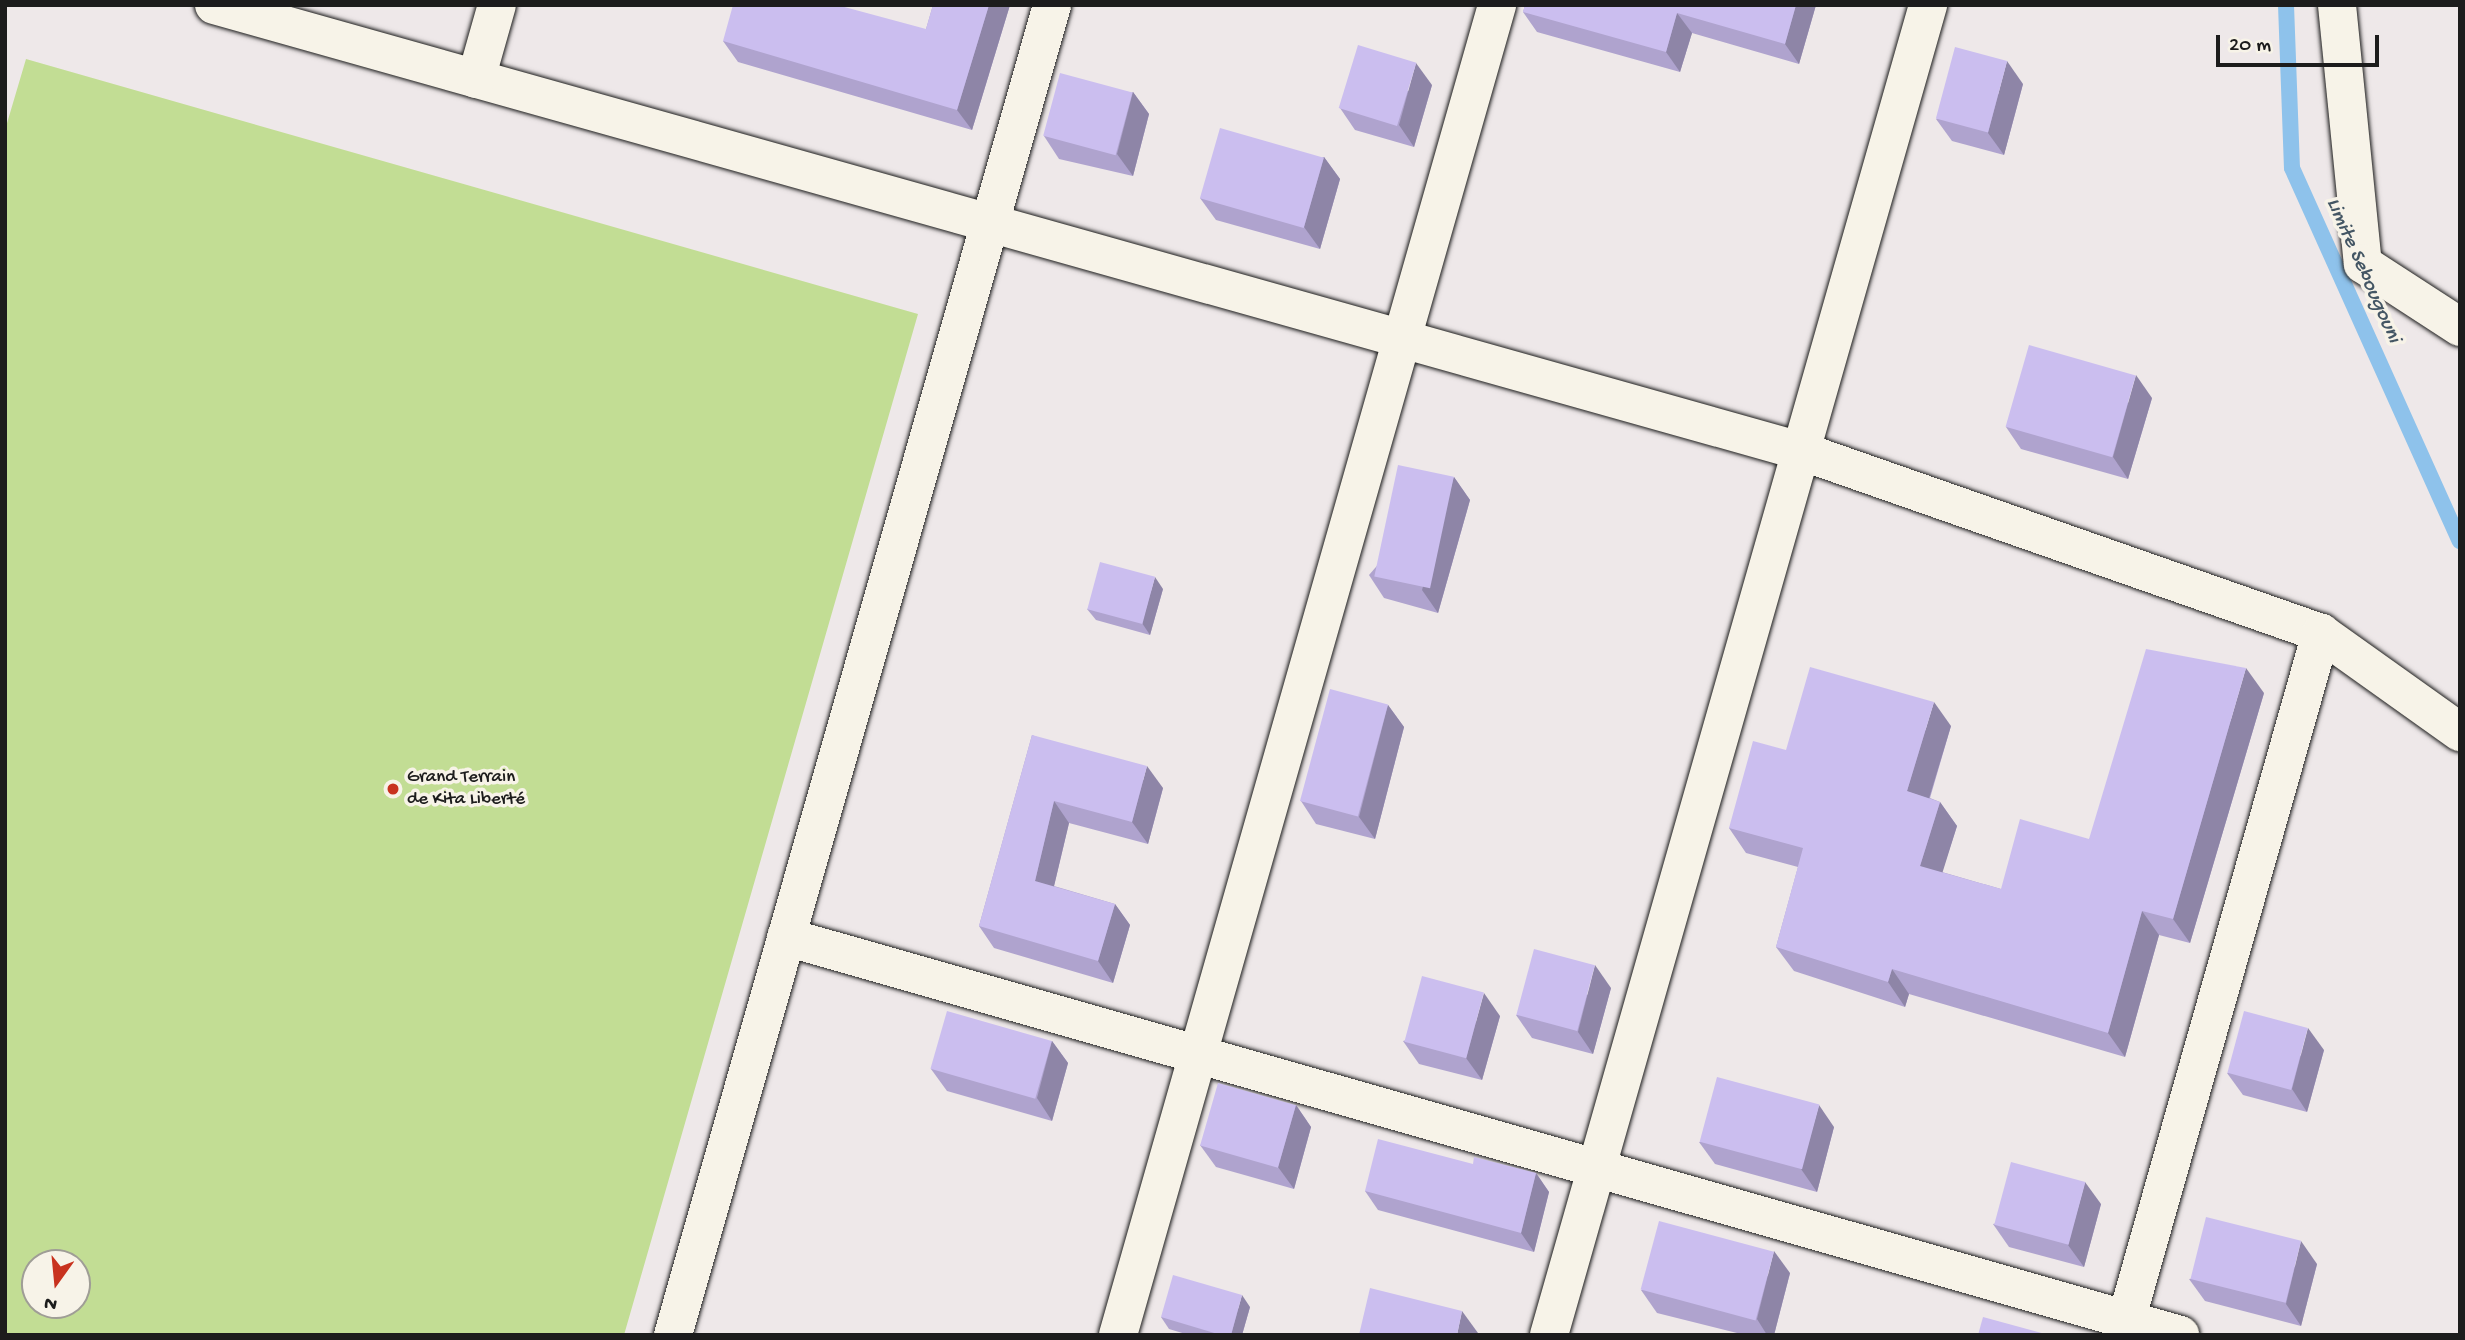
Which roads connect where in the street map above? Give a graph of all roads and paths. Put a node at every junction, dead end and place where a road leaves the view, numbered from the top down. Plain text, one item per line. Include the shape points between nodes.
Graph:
1 (214, 5) edge
2 (497, 5) edge
3 (1052, 5) edge
4 (1497, 5) edge
5 (1928, 5) edge
6 (2337, 5) edge
7 (476, 79) junction
8 (990, 223) junction
9 (2460, 327) edge
10 (1401, 339) junction
11 (1801, 451) junction
12 (2321, 633) junction
13 (2460, 732) edge
14 (786, 937) junction
15 (1198, 1055) junction
16 (1597, 1168) junction
17 (2124, 1327) edge
18 (673, 1335) edge
19 (1118, 1335) edge
20 (1549, 1335) edge
21 (2180, 1335) edge

1 - 7 street
2 - 7 street
3 - 8 street
4 - 10 street
5 - 11 street
6 - 9 street via 2363,264
7 - 8 street
8 - 10 street
8 - 14 street
10 - 11 street
10 - 15 street
11 - 12 street
11 - 16 street
12 - 13 street
12 - 17 street
14 - 15 street
14 - 18 street
15 - 16 street
15 - 19 street
16 - 17 street
16 - 20 street
17 - 21 street

